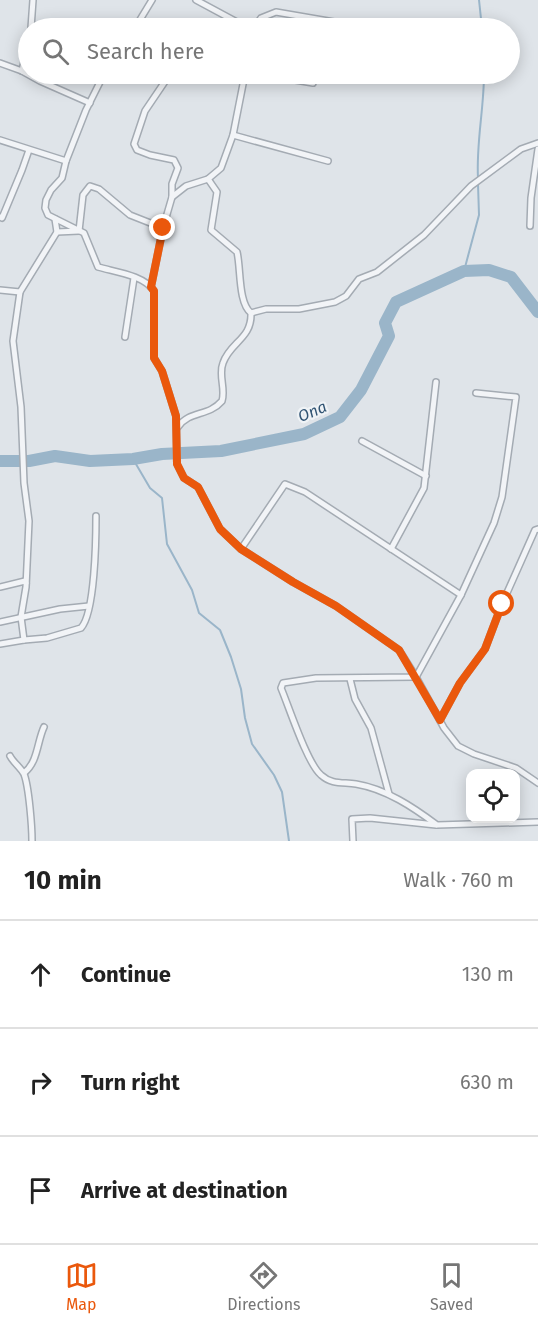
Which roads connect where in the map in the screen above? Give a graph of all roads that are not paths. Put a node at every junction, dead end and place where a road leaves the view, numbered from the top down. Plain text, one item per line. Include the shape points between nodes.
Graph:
1 (32, 0) edge
2 (152, 0) edge
3 (196, 0) edge
4 (31, 18) edge
5 (141, 18) edge
6 (229, 18) edge
7 (261, 18) edge
8 (311, 18) edge
9 (0, 63) edge
10 (18, 69) edge
11 (47, 84) edge
12 (99, 84) edge
13 (164, 84) edge
14 (243, 84) edge
15 (90, 103) junction
16 (233, 135) junction
17 (0, 140) edge
18 (538, 143) edge
19 (538, 149) edge
20 (28, 150) junction
21 (66, 161) junction
22 (328, 161) dead end
23 (208, 179) junction
24 (172, 197) junction
25 (0, 217) edge
26 (55, 219) junction
27 (530, 226) dead end
28 (163, 228) junction
29 (79, 231) junction
30 (57, 232) junction
31 (135, 278) junction
32 (151, 287) junction
33 (0, 290) edge
34 (20, 292) junction
35 (251, 313) junction
36 (125, 337) dead end
37 (436, 382) dead end
38 (476, 393) dead end
39 (178, 427) junction
40 (362, 441) dead end
41 (426, 476) junction
42 (96, 516) dead end
43 (538, 529) edge
44 (241, 549) junction
45 (391, 549) junction
46 (26, 583) junction
47 (0, 586) edge
48 (460, 595) junction
49 (89, 606) junction
50 (21, 617) junction
51 (0, 622) edge
52 (24, 640) junction
53 (0, 644) edge
54 (416, 676) junction
55 (350, 679) junction
56 (440, 720) junction
57 (44, 728) dead end
58 (10, 756) dead end
59 (24, 773) junction
60 (538, 783) edge
61 (389, 794) junction
62 (538, 822) edge
63 (437, 825) junction
64 (32, 841) edge
65 (353, 841) edge

1 - 4 street
2 - 5 street
3 - 6 street
7 - 8 street via 276,12
9 - 10 street
11 - 15 street
12 - 15 street
13 - 24 street via 146,111 134,144 137,150 174,160 178,168
14 - 16 street
15 - 21 street
16 - 22 street
16 - 23 street via 224,163
17 - 20 street
18 - 35 street via 521,149 471,186 424,235 377,272 359,279 346,296 307,308
19 - 27 street
20 - 21 street
20 - 25 street
21 - 26 street via 62,178 46,200 48,215
23 - 24 street via 186,186
23 - 35 street via 216,192 211,230 237,252 243,296
24 - 28 street
26 - 29 street
26 - 30 street
28 - 29 street via 130,215 90,186 83,195
28 - 32 street
29 - 30 street
29 - 31 street via 84,233 98,267
30 - 34 street
31 - 32 street
31 - 36 street
32 - 39 street via 154,358 162,371
33 - 34 street
34 - 46 street via 13,341 29,521
35 - 39 street via 250,327 222,363 222,401 205,413 184,418
37 - 41 street
38 - 48 street via 516,397 502,497
39 - 44 street via 177,464 184,478 198,487 220,529
40 - 41 street
41 - 45 street via 424,488
42 - 49 street
43 - 56 street via 485,649
44 - 45 street via 285,484 305,492
44 - 54 street via 376,633 399,650
45 - 48 street
46 - 47 street via 20,580
46 - 50 street
48 - 54 street
49 - 50 street
49 - 52 street via 81,628
50 - 51 street
50 - 52 street
52 - 53 street
54 - 55 street
54 - 56 street
55 - 61 street via 355,699 371,728
55 - 61 street via 288,681 281,688 299,735 321,775 337,783
56 - 60 street via 458,746 516,768
57 - 59 street via 38,750
58 - 59 street
59 - 64 street
61 - 63 street
62 - 63 street
63 - 65 street via 352,819

